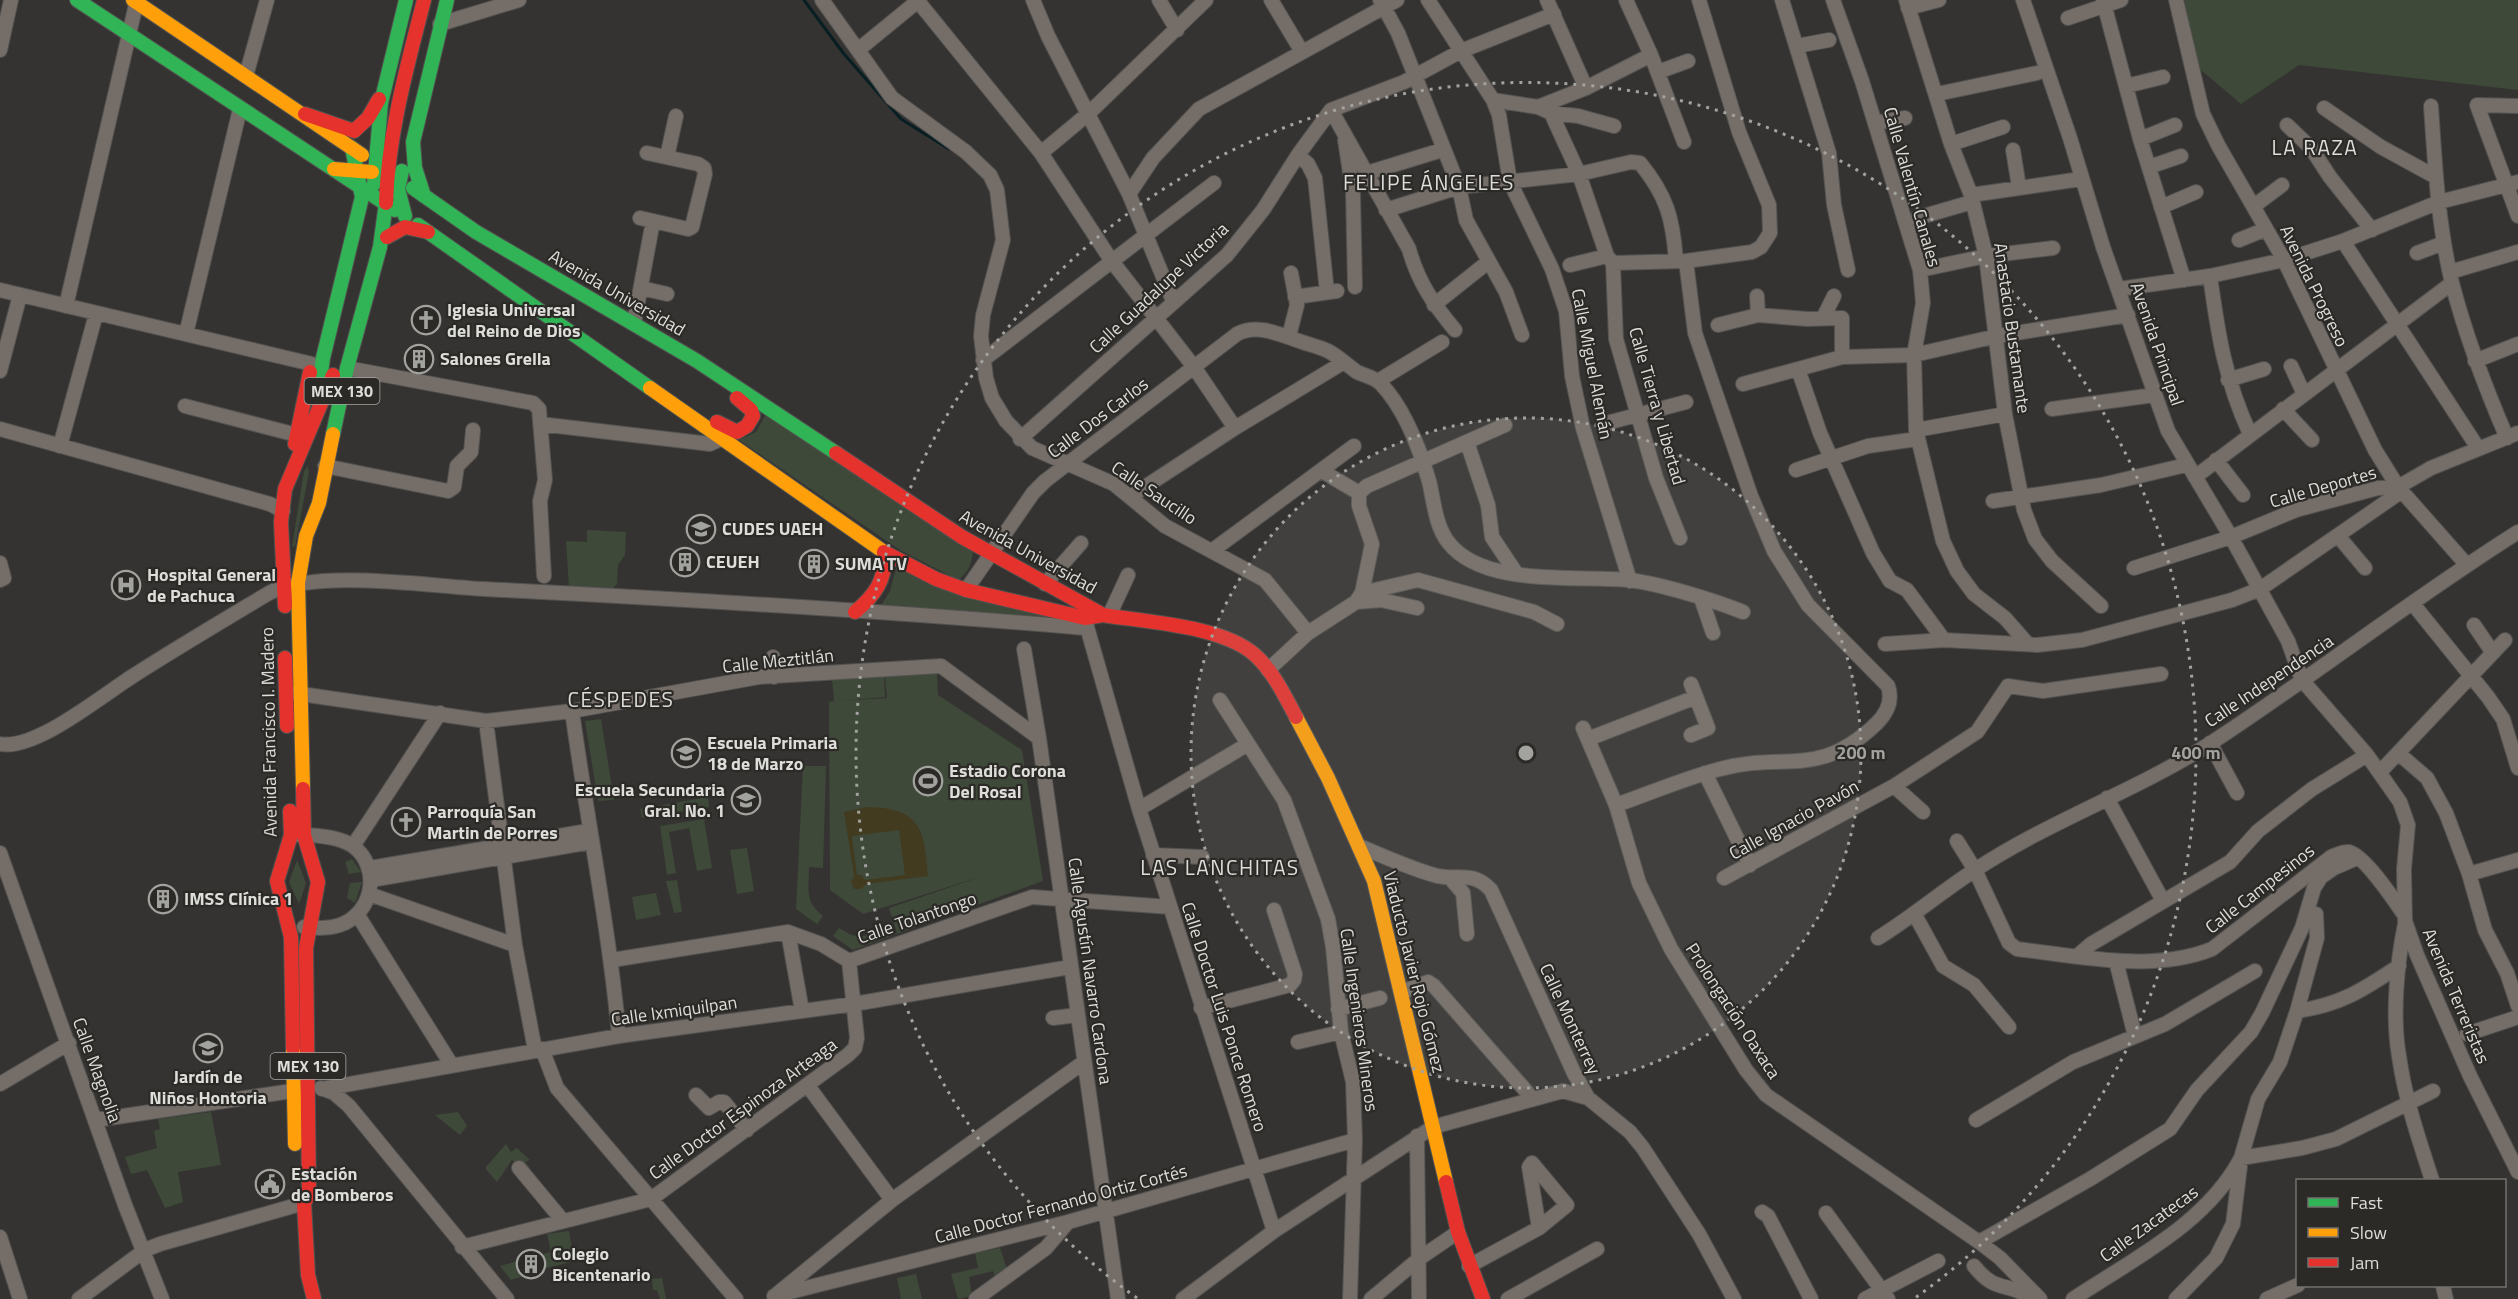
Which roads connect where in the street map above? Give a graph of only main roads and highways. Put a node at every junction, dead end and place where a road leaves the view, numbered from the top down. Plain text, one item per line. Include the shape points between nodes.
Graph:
1 (77, 0) edge
2 (406, 0) edge
3 (424, 0) edge
4 (436, 0) edge
5 (447, 0) edge
6 (135, 1) edge
7 (383, 91) junction
8 (305, 114) junction
9 (351, 147) junction
10 (334, 169) junction
11 (357, 181) junction
12 (384, 183) junction
13 (424, 195) junction
14 (408, 218) junction
15 (428, 232) junction
16 (380, 247) junction
17 (697, 361) junction
18 (634, 374) junction
19 (317, 418) junction
20 (289, 474) junction
21 (306, 536) junction
22 (884, 552) junction
23 (292, 584) junction
24 (855, 612) road end
25 (1106, 616) joint
26 (1085, 617) junction
27 (297, 835) junction
28 (292, 1097) junction
29 (308, 1103) junction
30 (304, 1203) junction
31 (308, 1275) junction
32 (305, 1299) edge
33 (314, 1299) edge
34 (1483, 1299) edge

1 - 10 main road
2 - 7 main road, MEX 130
3 - 12 main road, MEX 130 via 403,82
4 - 12 main road via 419,68 402,172
5 - 13 main road via 413,142
6 - 8 main road
7 - 8 main road via 368,118 354,131
7 - 12 main road, MEX 130
8 - 9 main road
9 - 10 main road via 347,164
9 - 11 main road
9 - 12 main road
10 - 11 main road
11 - 12 main road
11 - 12 main road
11 - 19 main road via 362,197 323,358
11 - 20 main road
12 - 13 main road
12 - 14 main road
12 - 16 main road, Avenida Francisco I. Madero / MEX 130 via 386,213
12 - 19 main road, Avenida Francisco I. Madero / MEX 130 via 337,362
13 - 14 main road
13 - 17 main road, Avenida Universidad via 476,232
14 - 15 main road, Avenida Universidad
15 - 16 main road via 398,229
15 - 18 main road, Avenida Universidad
16 - 21 main road, Avenida Francisco I. Madero / MEX 130 via 347,368 319,503
17 - 18 main road via 751,410 753,416 743,430 726,428 656,379
17 - 26 main road, Avenida Universidad via 953,531 1046,584
18 - 22 main road, Avenida Universidad
19 - 20 main road, Avenida Francisco I. Madero / MEX 130
19 - 21 main road
20 - 23 main road, Avenida Francisco I. Madero / MEX 130 via 280,548
21 - 23 main road, Avenida Francisco I. Madero / MEX 130
22 - 24 main road via 886,565 881,586
22 - 26 main road, Avenida Universidad via 966,590
23 - 27 main road, Avenida Francisco I. Madero / MEX 130 via 300,694
23 - 27 main road, Avenida Francisco I. Madero / MEX 130 via 285,692
25 - 26 main road, Avenida Universidad
25 - 34 main road, Viaducto Javier Rojo Gómez via 1215,634 1246,648 1268,670 1328,778 1374,881 1458,1232
27 - 28 main road, Avenida Francisco I. Madero / MEX 130 via 277,881 290,927
27 - 29 main road, Avenida Francisco I. Madero / MEX 130 via 318,882 308,927
28 - 29 main road
28 - 30 main road, Avenida Francisco I. Madero / MEX 130 via 298,1192
29 - 30 main road, Avenida Francisco I. Madero / MEX 130 via 309,1193
30 - 31 main road, Avenida Francisco I. Madero / MEX 130
31 - 32 main road
31 - 33 main road, Avenida Francisco I. Madero / MEX 130

